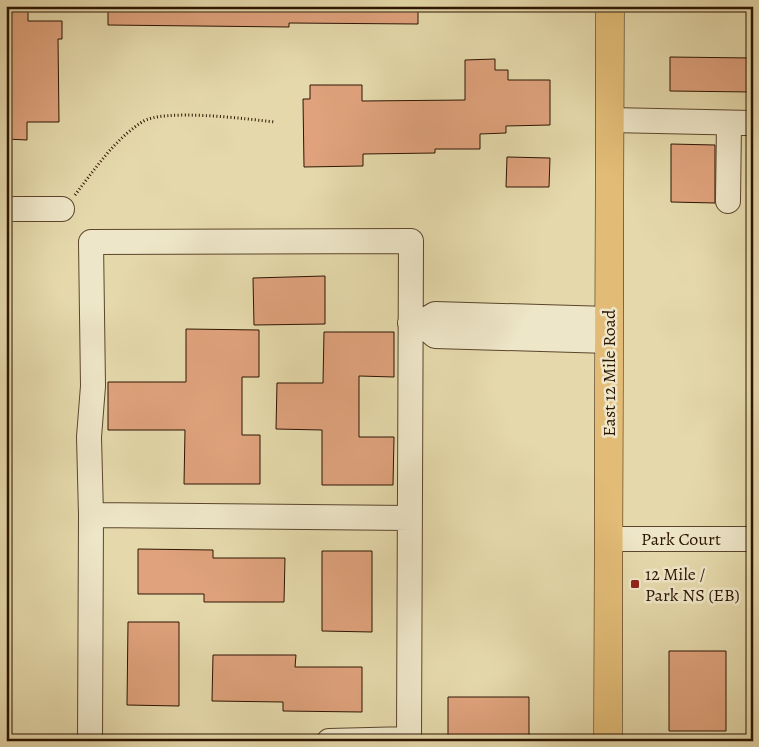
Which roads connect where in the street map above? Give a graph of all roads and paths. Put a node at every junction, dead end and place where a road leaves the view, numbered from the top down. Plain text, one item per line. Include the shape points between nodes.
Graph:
1 (610, 6) edge
2 (610, 120) junction
3 (275, 122) dead end
4 (729, 123) junction
5 (753, 123) edge
6 (728, 201) dead end
7 (6, 209) edge
8 (62, 209) joint
9 (415, 323) junction
10 (609, 330) junction
11 (92, 515) junction
12 (410, 518) junction
13 (608, 539) junction
14 (753, 540) edge
15 (90, 741) edge
16 (329, 741) edge
17 (608, 741) edge

1 - 2 main road, East 12 Mile Road
2 - 4 street
2 - 10 main road, East 12 Mile Road
3 - 8 path via 158,116 144,121 117,142
4 - 5 street
4 - 6 street
7 - 8 street
9 - 10 street via 435,336
9 - 11 street via 412,241 91,242 93,386 89,437
9 - 12 street
10 - 13 main road, East 12 Mile Road
11 - 12 street
11 - 15 street
12 - 16 street via 409,739
13 - 14 street, Park Court
13 - 17 main road, East 12 Mile Road

